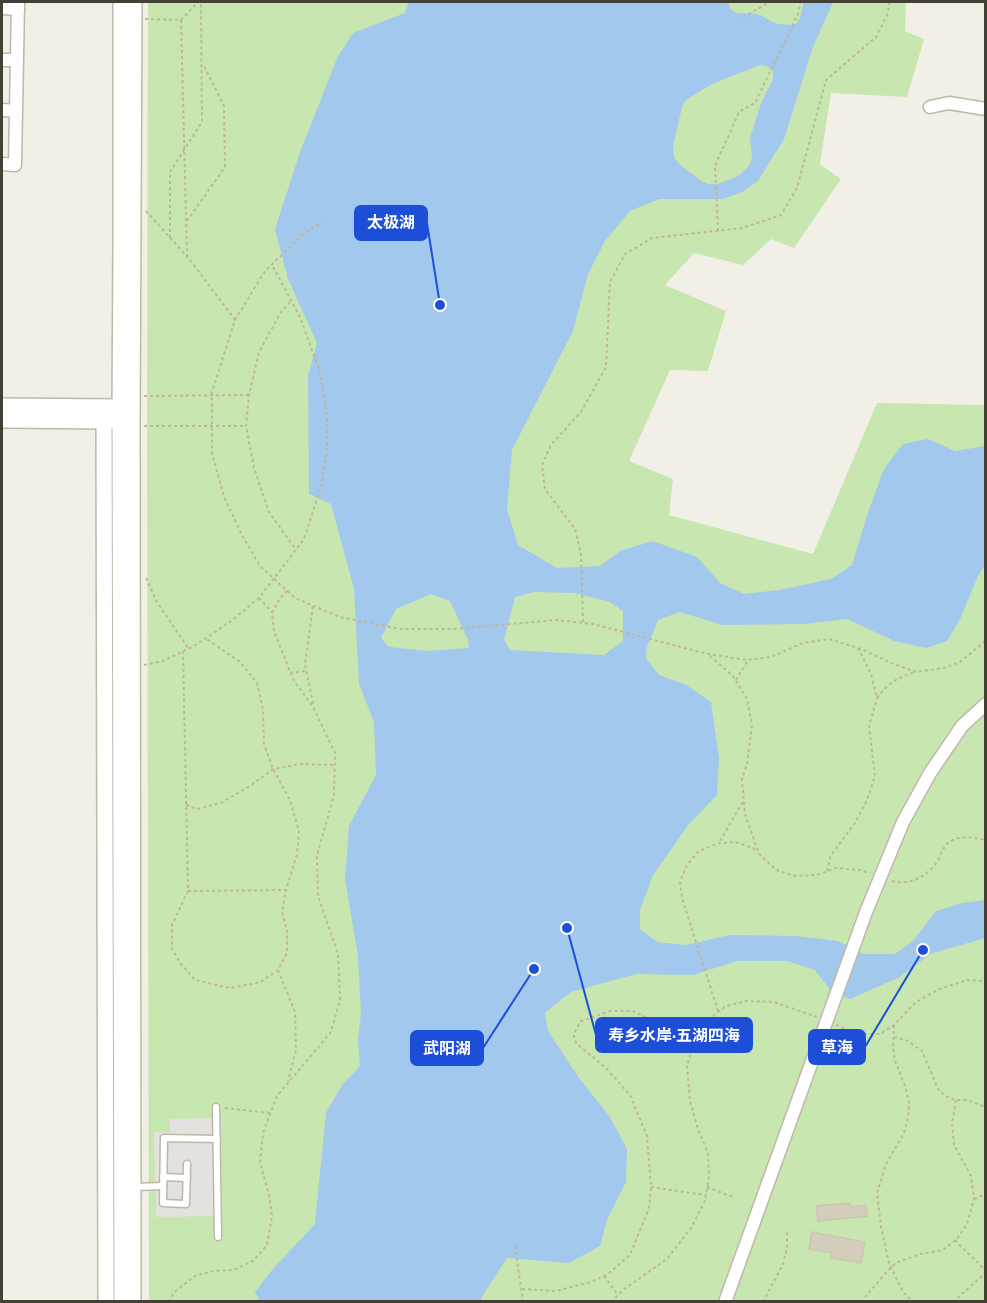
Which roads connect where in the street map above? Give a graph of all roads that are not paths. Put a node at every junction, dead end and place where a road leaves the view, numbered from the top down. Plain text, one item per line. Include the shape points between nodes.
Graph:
1 (121, 2) edge
2 (134, 2) edge
3 (18, 5) edge
4 (2, 8) edge
5 (2, 60) edge
6 (17, 60) junction
7 (930, 107) dead end
8 (986, 109) edge
9 (2, 110) edge
10 (16, 111) junction
11 (2, 164) edge
12 (2, 406) edge
13 (122, 413) junction
14 (2, 420) edge
15 (986, 704) edge
16 (216, 1107) road end
17 (217, 1139) junction
18 (187, 1164) dead end
19 (163, 1177) junction
20 (187, 1178) junction
21 (163, 1186) junction
22 (133, 1187) junction
23 (218, 1237) dead end
24 (106, 1302) edge
25 (122, 1302) edge
26 (133, 1302) edge
27 (725, 1302) edge

1 - 13 street
2 - 13 street via 133,197
3 - 4 street
3 - 6 street
5 - 6 street
6 - 10 street
7 - 8 street via 949,103
9 - 10 street
10 - 11 street via 15,165
12 - 13 street
13 - 14 street
13 - 22 street via 132,668
13 - 24 street
13 - 25 street
15 - 27 street via 962,726 903,822 855,942
16 - 17 lane
17 - 19 lane via 164,1138
17 - 23 lane
18 - 20 lane
19 - 20 lane
19 - 21 lane
20 - 21 lane via 186,1204 163,1203
21 - 22 lane
22 - 26 street

